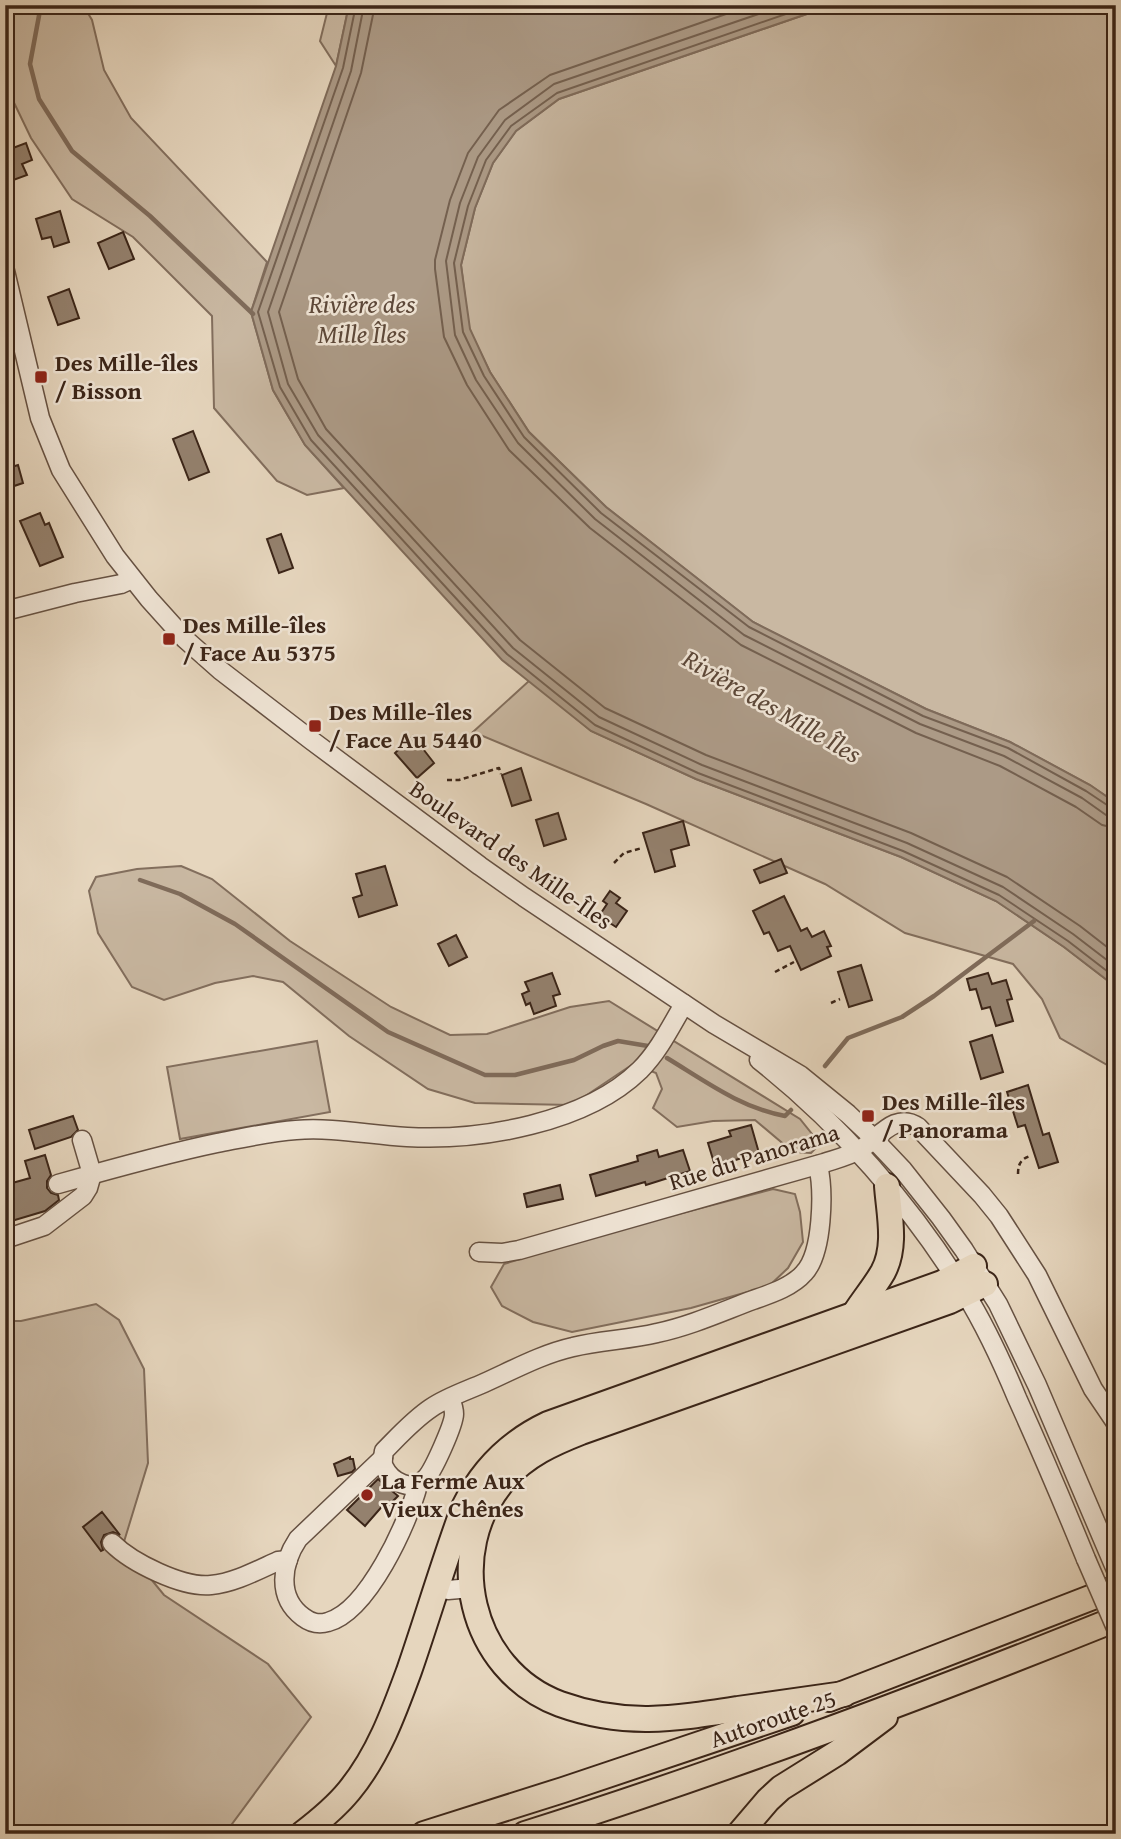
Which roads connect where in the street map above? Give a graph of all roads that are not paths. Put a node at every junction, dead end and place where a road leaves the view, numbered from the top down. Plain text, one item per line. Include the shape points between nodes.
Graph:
1 (5, 271) edge
2 (13, 335) edge
3 (132, 579) junction
4 (5, 611) edge
5 (684, 1004) junction
6 (714, 1024) junction
7 (82, 1140) dead end
8 (874, 1140) junction
9 (857, 1151) junction
10 (818, 1164) junction
11 (92, 1174) junction
12 (58, 1184) dead end
13 (887, 1186) junction
14 (5, 1239) edge
15 (479, 1252) dead end
16 (970, 1281) junction
17 (855, 1313) junction
18 (450, 1398) junction
19 (1108, 1398) edge
20 (1116, 1423) edge
21 (383, 1458) junction
22 (418, 1485) junction
23 (112, 1543) dead end
24 (288, 1560) junction
25 (1116, 1570) edge
26 (437, 1588) junction
27 (471, 1588) junction
28 (1116, 1588) edge
29 (1116, 1619) edge
30 (1116, 1628) edge
31 (844, 1694) junction
32 (908, 1700) junction
33 (302, 1834) edge
34 (424, 1834) edge
35 (525, 1834) edge
36 (739, 1834) edge

1 - 2 street, Boulevard des Mille-Îles
2 - 3 street, Boulevard des Mille-Îles via 61,470
3 - 4 street
3 - 5 street, Boulevard des Mille-Îles via 185,639 254,697 524,897
5 - 6 street, Boulevard des Mille-Îles
5 - 11 street via 639,1071 610,1094 564,1115 504,1130 444,1137 285,1131
6 - 8 street, Boulevard des Mille-Îles via 800,1075
6 - 9 street, Boulevard des Mille-Îles via 793,1087
7 - 11 street
8 - 9 street, Rue du Panorama
8 - 16 street, Boulevard des Mille-Îles via 930,1203
8 - 19 street, Rue du Panorama via 894,1124 913,1124 989,1203 1037,1275 1083,1371
9 - 10 street, Rue du Panorama
9 - 13 street, Boulevard des Mille-Îles
10 - 15 street, Rue du Panorama via 519,1250
10 - 18 street via 821,1186 815,1254 805,1273 790,1284 674,1329 570,1347
11 - 12 street
11 - 14 street via 83,1196 50,1222
13 - 16 street, Boulevard des Mille-Îles
13 - 17 highway via 890,1252 883,1273
16 - 17 highway
16 - 25 street, Boulevard des Mille-Îles via 1010,1327
16 - 27 highway via 546,1446 512,1472 486,1506 472,1550
16 - 30 street, Boulevard des Mille-Îles, bridge
17 - 26 highway via 558,1420 520,1440 495,1461 471,1493
18 - 21 street via 415,1420 384,1451
18 - 22 street via 453,1423 426,1479
19 - 20 street, Rue du Panorama
21 - 22 street via 390,1476 400,1483
21 - 24 street via 298,1539
22 - 24 street via 383,1565 341,1616 318,1624 291,1606 285,1586
23 - 24 street via 144,1565 198,1585 225,1582
26 - 27 street
26 - 33 highway via 394,1710 369,1761 341,1800
27 - 31 highway via 484,1634 509,1670 549,1699 589,1713 670,1719
28 - 31 highway, Autoroute 25
29 - 32 highway, Autoroute 25
31 - 34 highway, Autoroute 25
32 - 35 highway, Autoroute 25
32 - 36 highway via 781,1788

